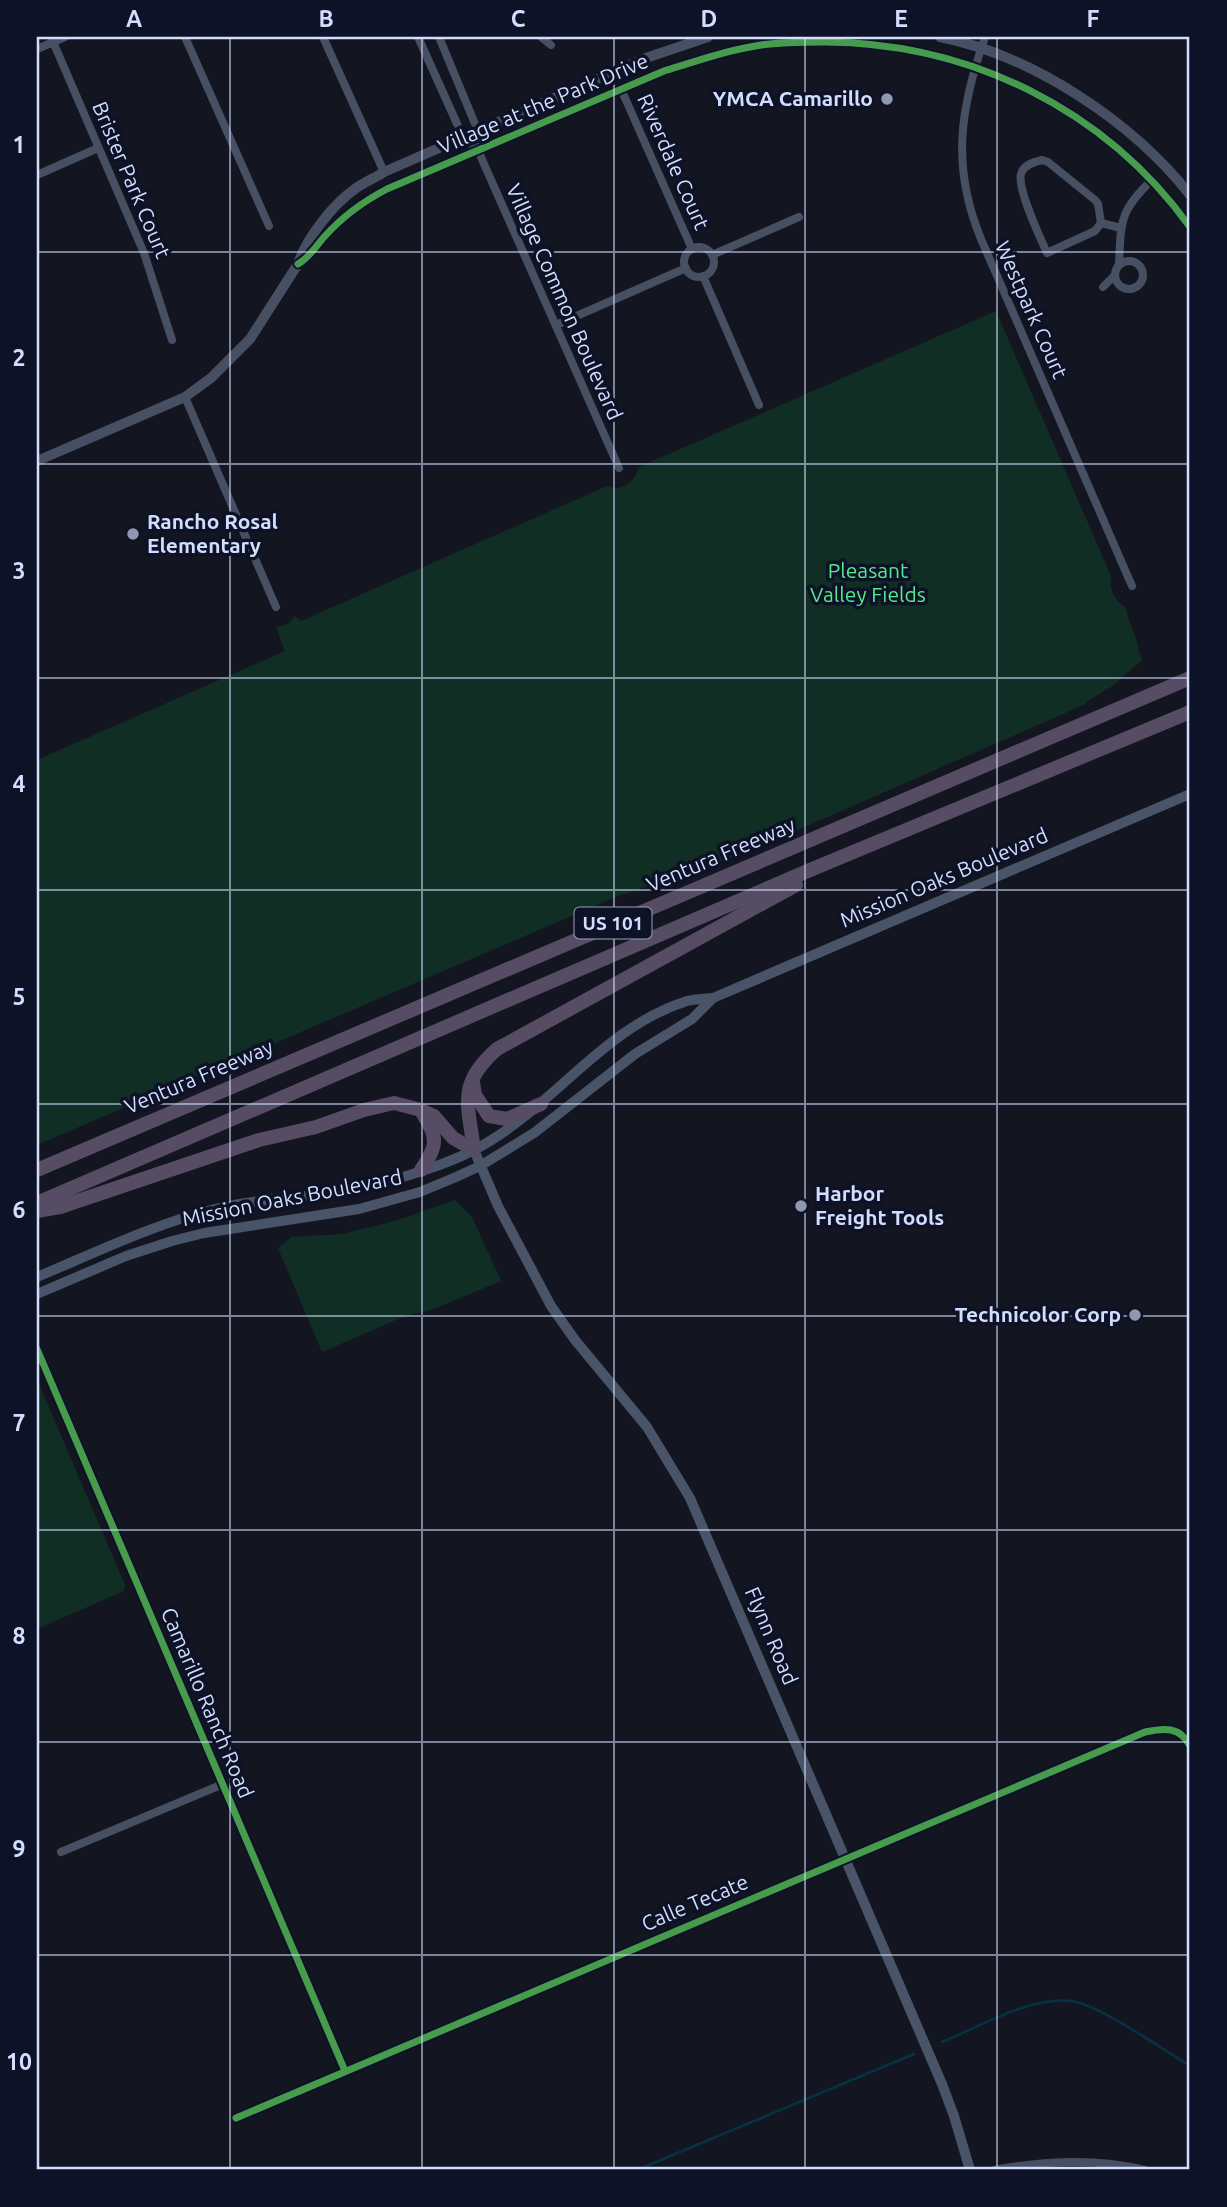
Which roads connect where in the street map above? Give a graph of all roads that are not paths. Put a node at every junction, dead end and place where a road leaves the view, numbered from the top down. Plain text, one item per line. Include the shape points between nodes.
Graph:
1 (65, 37) edge
2 (185, 37) edge
3 (323, 37) edge
4 (418, 37) edge
5 (439, 37) edge
6 (541, 37) edge
7 (708, 37) edge
8 (940, 37) edge
9 (985, 37) edge
10 (52, 39) edge
11 (551, 45) dead end
12 (981, 48) junction
13 (37, 49) edge
14 (975, 66) junction
15 (621, 89) junction
16 (478, 131) junction
17 (463, 137) junction
18 (98, 148) junction
19 (478, 150) junction
20 (384, 172) junction
21 (37, 174) edge
22 (1152, 180) junction
23 (1190, 195) edge
24 (799, 217) dead end
25 (1101, 223) junction
26 (269, 226) dead end
27 (1190, 227) edge
28 (1121, 228) junction
29 (1120, 248) junction
30 (692, 249) junction
31 (712, 255) junction
32 (1129, 261) junction
33 (298, 264) junction
34 (1119, 265) junction
35 (686, 268) junction
36 (1115, 275) junction
37 (703, 276) junction
38 (1119, 285) junction
39 (556, 325) junction
40 (172, 340) dead end
41 (185, 397) junction
42 (758, 405) dead end
43 (37, 461) edge
44 (619, 468) dead end
45 (1132, 586) dead end
46 (276, 607) dead end
47 (1190, 667) edge
48 (1190, 678) edge
49 (1190, 712) edge
50 (1104, 714) junction
51 (1190, 794) edge
52 (862, 848) junction
53 (713, 998) junction
54 (472, 1077) junction
55 (541, 1104) junction
56 (421, 1110) junction
57 (474, 1150) junction
58 (480, 1166) junction
59 (37, 1170) edge
60 (421, 1170) junction
61 (37, 1203) edge
62 (37, 1211) edge
63 (37, 1277) edge
64 (37, 1294) edge
65 (37, 1349) edge
66 (1190, 1746) edge
67 (223, 1784) junction
68 (61, 1852) dead end
69 (844, 1858) junction
70 (345, 2071) junction
71 (236, 2118) dead end
72 (970, 2170) edge
73 (994, 2170) edge
74 (1145, 2170) edge

1 - 10 street
2 - 26 street
3 - 20 street
4 - 17 street, Village Common Boulevard
5 - 16 street, Village Common Boulevard
6 - 11 street
7 - 16 street, Village at the Park Drive via 643,59
8 - 12 street
9 - 12 street, Westpark Court
10 - 13 street
10 - 18 street, Brister Park Court
12 - 14 street, Westpark Court
12 - 23 street via 1083,98 1164,165
14 - 15 street, Village at the Park Drive via 894,47 804,42 709,56
14 - 22 street, Village at the Park Drive via 1065,109 1117,146
14 - 45 street, Westpark Court via 962,121 965,190 981,239
15 - 19 street, Village at the Park Drive
15 - 30 street, Riverdale Court
16 - 17 street, Village at the Park Drive
16 - 19 street, Village Common Boulevard
17 - 19 street, Village Common Boulevard
17 - 20 street, Village at the Park Drive
18 - 21 street
18 - 40 street, Brister Park Court via 144,253
19 - 33 street, Village at the Park Drive via 359,205
19 - 39 street, Village Common Boulevard
20 - 33 street, Village at the Park Drive via 354,189 329,214
22 - 27 street, Village at the Park Drive
22 - 28 street via 1127,208
24 - 31 street
25 - 25 street via 1095,231 1047,253 1023,190 1025,167 1048,162 1095,200
25 - 28 street
28 - 29 street
29 - 32 street
29 - 34 street
30 - 31 street via 701,247
30 - 35 street via 684,260
31 - 37 street via 712,270
32 - 34 street
32 - 38 street via 1141,267 1142,280 1132,288
33 - 41 street, Village at the Park Drive via 250,339
34 - 36 street
35 - 37 street via 691,275
35 - 39 street
36 - 38 street
36 - 38 street via 1103,287
37 - 42 street
39 - 44 street, Village Common Boulevard
41 - 43 street, Village at the Park Drive
41 - 46 street
47 - 50 highway
48 - 50 highway, Ventura Freeway / US 101
49 - 52 highway, US 101
50 - 59 highway, Ventura Freeway / US 101
51 - 53 main road, Mission Oaks Boulevard
52 - 54 highway via 497,1049
52 - 61 highway, US 101
53 - 55 main road, Mission Oaks Boulevard via 688,1001 646,1019
53 - 58 main road, Mission Oaks Boulevard via 692,1019 635,1055 534,1133
54 - 55 highway via 475,1095 489,1116 507,1119
54 - 57 highway via 467,1106
55 - 57 main road, Mission Oaks Boulevard
56 - 57 highway
56 - 60 highway via 435,1138
56 - 62 highway via 394,1103 364,1110 259,1140 60,1208
57 - 58 main road, Flynn Road
57 - 60 main road, Mission Oaks Boulevard
58 - 64 main road, Mission Oaks Boulevard via 382,1204 204,1233 149,1247
58 - 69 main road, Flynn Road via 551,1306 647,1427 690,1498
60 - 63 main road, Mission Oaks Boulevard via 344,1191 184,1217
65 - 67 street, Camarillo Ranch Road
66 - 69 street, Calle Tecate via 1171,1729 1145,1732
67 - 68 street
67 - 70 street, Camarillo Ranch Road
69 - 70 street, Calle Tecate
69 - 72 main road, Flynn Road via 934,2066
70 - 71 street, Calle Tecate
73 - 74 street via 1056,2163

